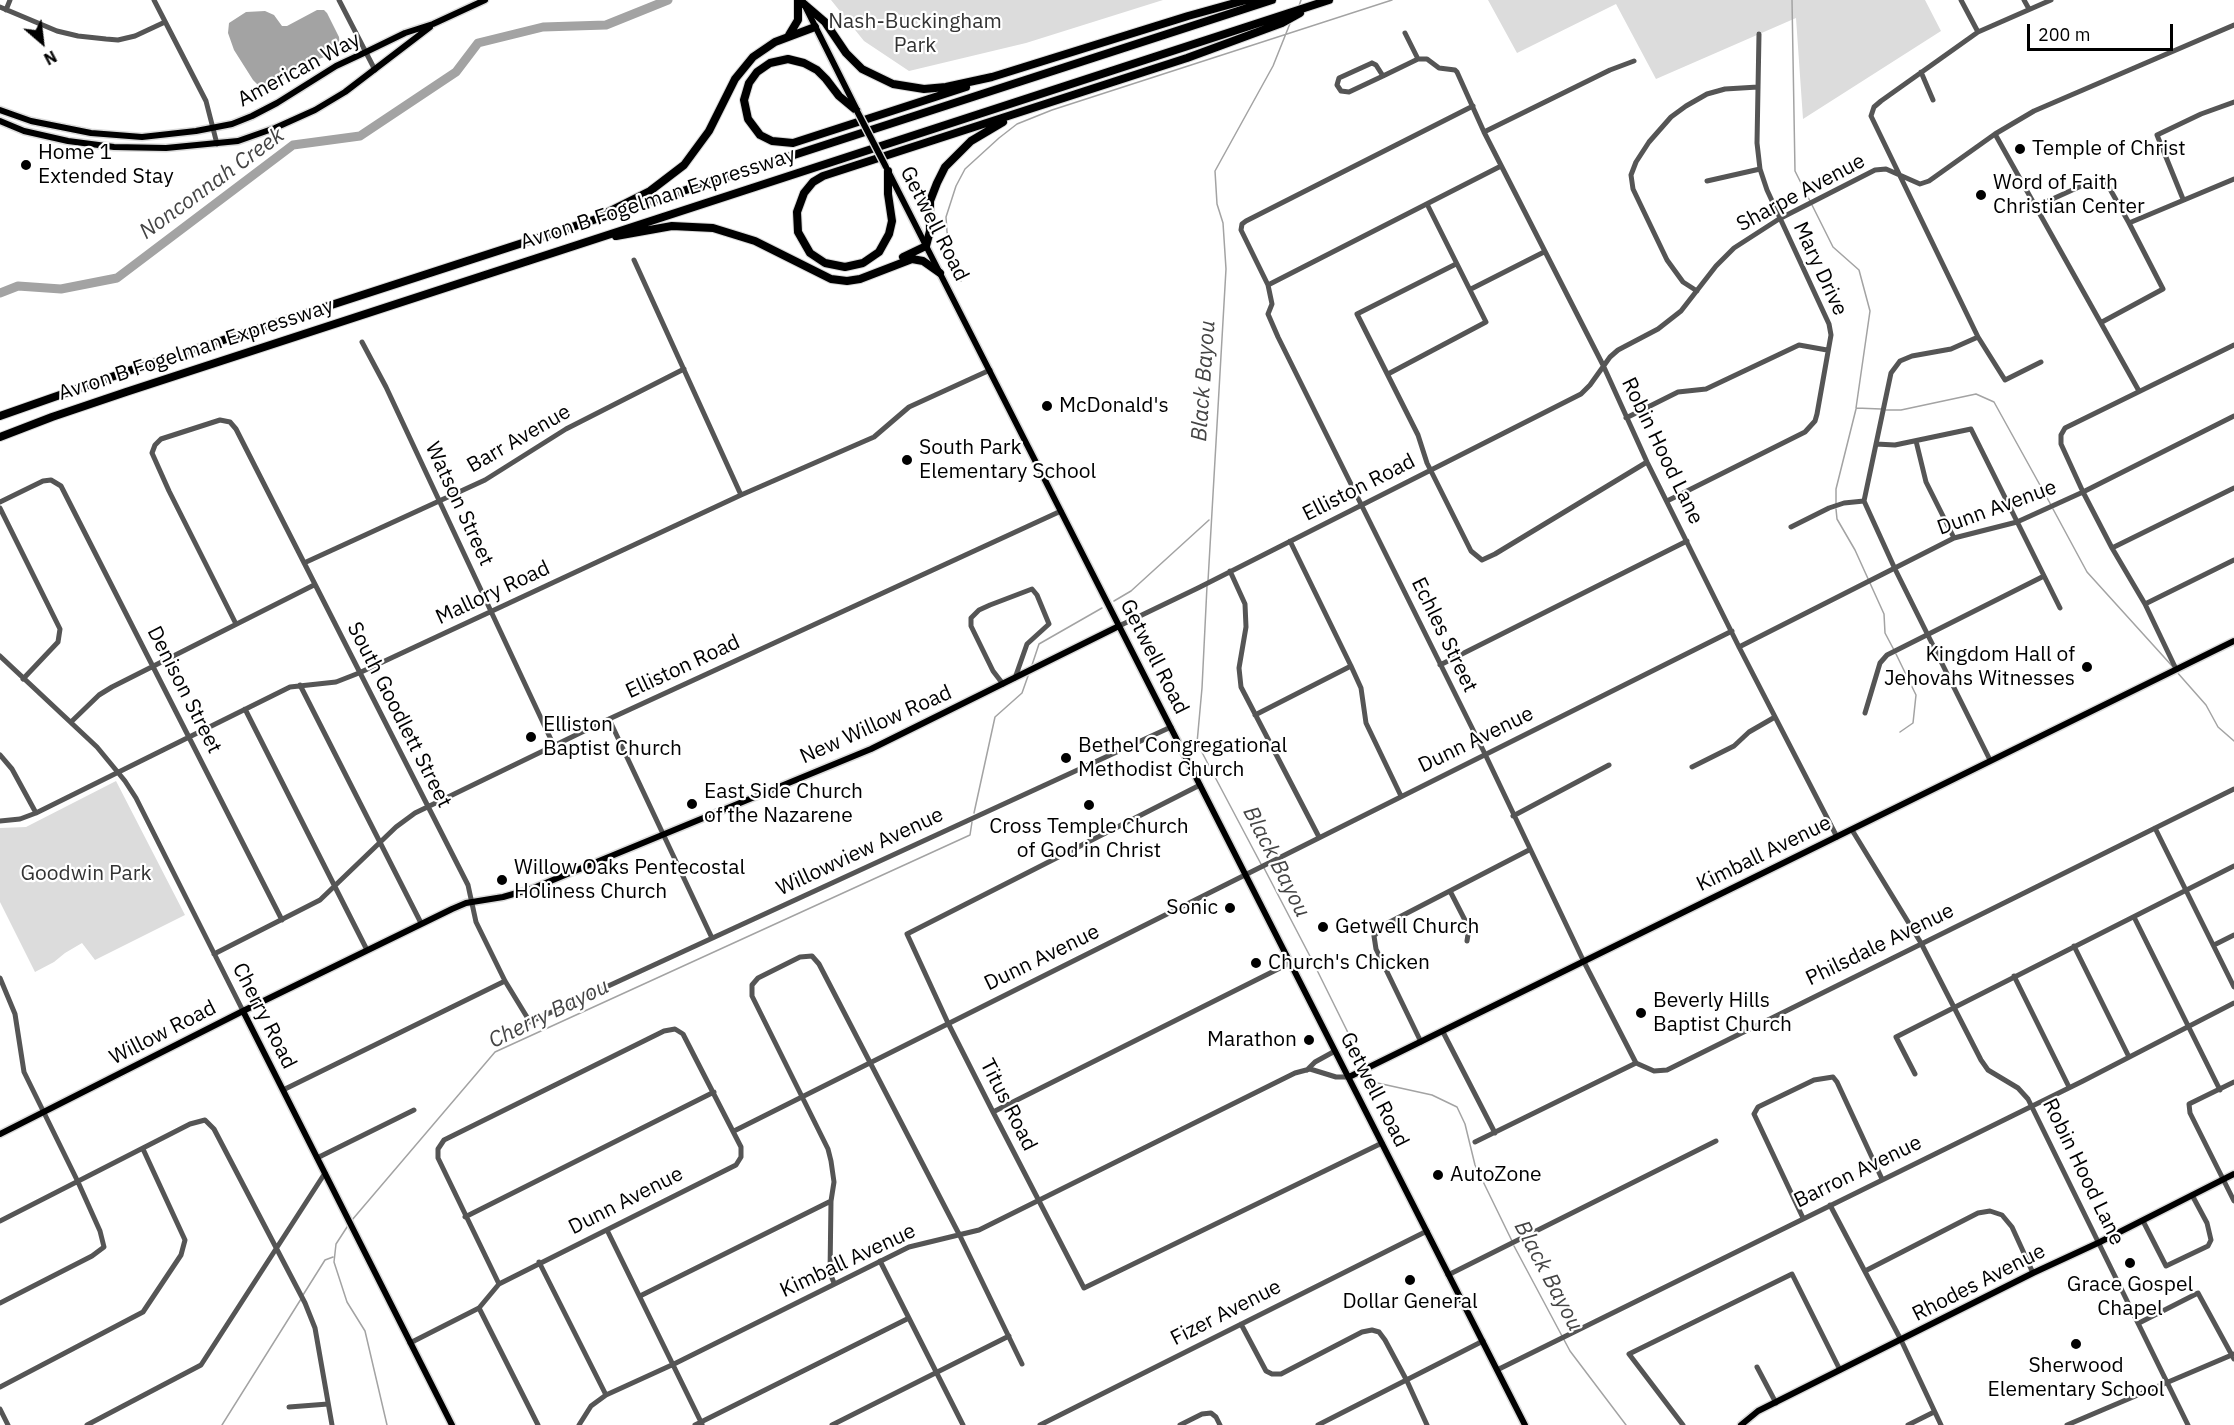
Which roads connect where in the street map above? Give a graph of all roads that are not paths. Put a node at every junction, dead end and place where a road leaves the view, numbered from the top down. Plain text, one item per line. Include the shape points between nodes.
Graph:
1 (10, 0) edge
2 (154, 0) edge
3 (339, 0) edge
4 (485, 0) edge
5 (1271, 0) edge
6 (1329, 0) edge
7 (1961, 0) edge
8 (2024, 0) edge
9 (2051, 0) edge
10 (801, 1) edge
11 (1316, 4) junction
12 (3, 8) edge
13 (2029, 9) junction
14 (165, 22) junction
15 (433, 24) junction
16 (2234, 25) edge
17 (815, 27) junction
18 (1978, 32) junction
19 (1405, 33) dead end
20 (1759, 34) dead end
21 (786, 37) junction
22 (366, 52) junction
23 (1418, 59) junction
24 (1634, 61) dead end
25 (375, 70) junction
26 (1920, 72) junction
27 (1383, 76) junction
28 (992, 77) junction
29 (1758, 87) junction
30 (1933, 100) dead end
31 (1055, 101) junction
32 (2234, 102) edge
33 (1473, 106) junction
34 (0, 110) edge
35 (857, 111) junction
36 (0, 121) edge
37 (213, 128) junction
38 (1484, 132) junction
39 (1995, 134) junction
40 (217, 144) junction
41 (1501, 166) junction
42 (887, 169) junction
43 (1760, 169) junction
44 (1900, 174) junction
45 (2234, 179) edge
46 (1707, 181) dead end
47 (2183, 199) junction
48 (1427, 204) junction
49 (2037, 206) junction
50 (1779, 219) junction
51 (590, 221) junction
52 (2129, 223) junction
53 (577, 245) junction
54 (926, 246) junction
55 (1544, 252) junction
56 (634, 260) dead end
57 (1456, 264) junction
58 (888, 267) junction
59 (940, 273) junction
60 (1268, 285) junction
61 (1471, 289) junction
62 (1697, 291) junction
63 (2102, 322) junction
64 (1978, 337) junction
65 (362, 342) dead end
66 (2234, 345) edge
67 (1827, 350) junction
68 (2041, 362) dead end
69 (1602, 365) junction
70 (684, 369) junction
71 (990, 370) junction
72 (1388, 374) junction
73 (2139, 391) junction
74 (0, 416) edge
75 (2234, 416) edge
76 (1626, 418) junction
77 (0, 437) edge
78 (1916, 441) junction
79 (1876, 444) junction
80 (1647, 462) junction
81 (1430, 471) junction
82 (2234, 488) edge
83 (2083, 492) junction
84 (741, 495) junction
85 (1667, 501) junction
86 (1864, 501) junction
87 (0, 502) edge
88 (439, 502) junction
89 (1362, 506) junction
90 (0, 508) edge
91 (1061, 512) junction
92 (2017, 522) junction
93 (1791, 527) dead end
94 (1954, 538) junction
95 (1687, 541) junction
96 (1290, 542) junction
97 (2112, 548) junction
98 (2234, 560) edge
99 (304, 563) junction
100 (1895, 569) junction
101 (1230, 571) junction
102 (2044, 576) junction
103 (314, 585) junction
104 (2145, 604) junction
105 (2060, 608) dead end
106 (491, 613) junction
107 (236, 624) junction
108 (1119, 626) junction
109 (1732, 631) junction
110 (1927, 634) junction
111 (2234, 641) edge
112 (1739, 647) junction
113 (0, 656) edge
114 (152, 665) junction
115 (1440, 665) junction
116 (1351, 666) junction
117 (2176, 669) junction
118 (359, 673) junction
119 (1015, 678) junction
120 (23, 679) junction
121 (1003, 684) junction
122 (300, 685) junction
123 (245, 709) junction
124 (1865, 713) dead end
125 (1255, 715) junction
126 (1775, 717) junction
127 (609, 719) junction
128 (71, 723) junction
129 (1171, 727) junction
130 (189, 737) junction
131 (554, 746) junction
132 (1485, 754) junction
133 (0, 755) edge
134 (1990, 760) junction
135 (1609, 765) dead end
136 (1692, 767) dead end
137 (118, 772) junction
138 (1200, 785) junction
139 (2234, 789) edge
140 (1401, 796) junction
141 (428, 807) junction
142 (36, 813) junction
143 (1513, 816) junction
144 (0, 821) edge
145 (2155, 828) junction
146 (1852, 830) junction
147 (663, 835) junction
148 (1319, 837) junction
149 (1837, 837) junction
150 (379, 843) junction
151 (1529, 850) junction
152 (2234, 866) edge
153 (1246, 875) junction
154 (335, 887) junction
155 (2185, 890) junction
156 (1450, 891) junction
157 (473, 902) junction
158 (2134, 916) junction
159 (282, 920) junction
160 (421, 923) junction
161 (2234, 935) edge
162 (712, 938) junction
163 (1467, 941) dead end
164 (1921, 943) junction
165 (2214, 945) junction
166 (2074, 946) junction
167 (367, 950) junction
168 (214, 954) junction
169 (1584, 962) junction
170 (1290, 963) junction
171 (2014, 976) junction
172 (0, 978) edge
173 (505, 981) junction
174 (2234, 987) edge
175 (2234, 1004) edge
176 (1954, 1007) junction
177 (243, 1011) junction
178 (530, 1022) joint
179 (948, 1023) junction
180 (2188, 1028) junction
181 (1443, 1032) junction
182 (1421, 1042) junction
183 (1335, 1051) junction
184 (2130, 1057) junction
185 (870, 1062) junction
186 (1636, 1063) junction
187 (1306, 1070) junction
188 (1915, 1074) dead end
189 (1349, 1077) junction
190 (2234, 1082) edge
191 (2069, 1087) junction
192 (283, 1090) junction
193 (2220, 1090) junction
194 (714, 1092) junction
195 (801, 1096) junction
196 (2032, 1106) junction
197 (414, 1110) dead end
198 (43, 1112) junction
199 (993, 1112) junction
200 (734, 1131) junction
201 (1495, 1133) junction
202 (0, 1134) edge
203 (1716, 1141) dead end
204 (1475, 1142) dead end
205 (1382, 1143) junction
206 (143, 1149) junction
207 (317, 1158) junction
208 (325, 1173) junction
209 (2234, 1174) edge
210 (1882, 1179) junction
211 (2223, 1180) junction
212 (78, 1182) junction
213 (2192, 1195) junction
214 (831, 1201) junction
215 (2234, 1201) edge
216 (1038, 1202) junction
217 (1830, 1204) junction
218 (465, 1217) junction
219 (1803, 1218) junction
220 (0, 1221) edge
221 (2143, 1221) junction
222 (607, 1230) junction
223 (1427, 1231) junction
224 (960, 1236) junction
225 (2100, 1242) junction
226 (277, 1247) junction
227 (880, 1261) junction
228 (539, 1262) junction
229 (1865, 1271) junction
230 (2033, 1273) junction
231 (1448, 1275) junction
232 (834, 1283) junction
233 (499, 1284) junction
234 (640, 1296) junction
235 (0, 1303) edge
236 (479, 1308) junction
237 (909, 1318) junction
238 (2139, 1323) junction
239 (1241, 1324) junction
240 (1009, 1336) junction
241 (1483, 1341) junction
242 (1901, 1341) junction
243 (410, 1342) junction
244 (2233, 1356) edge
245 (674, 1364) junction
246 (1022, 1364) dead end
247 (1757, 1367) dead end
248 (1497, 1370) junction
249 (1840, 1370) junction
250 (937, 1373) junction
251 (1407, 1381) junction
252 (2168, 1381) junction
253 (0, 1388) edge
254 (606, 1395) junction
255 (1776, 1403) junction
256 (328, 1404) junction
257 (289, 1407) dead end
258 (0, 1409) edge
259 (1934, 1412) junction
260 (700, 1424) edge
261 (8, 1425) edge
262 (87, 1425) edge
263 (332, 1425) edge
264 (452, 1425) edge
265 (538, 1425) edge
266 (579, 1425) edge
267 (832, 1425) edge
268 (963, 1425) edge
269 (1040, 1425) edge
270 (1180, 1425) edge
271 (1220, 1425) edge
272 (1318, 1425) edge
273 (1427, 1425) edge
274 (1525, 1425) edge
275 (1683, 1425) edge
276 (1742, 1425) edge
277 (1908, 1425) edge
278 (1941, 1425) edge
279 (2067, 1425) edge
280 (2188, 1425) edge

1 - 12 street
2 - 14 street
3 - 22 street
4 - 15 main road, American Way
5 - 28 highway via 1246,0 1214,8
5 - 51 highway, Avron B Fogelman Expressway
6 - 11 highway, Avron B Fogelman Expressway
7 - 18 street
8 - 13 street
9 - 13 street
10 - 17 main road, Getwell Road
10 - 21 highway via 796,25
10 - 28 highway via 825,22 854,62 882,80 924,88
11 - 31 highway via 1282,23
11 - 53 highway, Avron B Fogelman Expressway
12 - 14 street via 57,31 112,39 135,36
13 - 18 street
14 - 37 street via 205,99
15 - 22 main road, American Way
15 - 25 main road, American Way
16 - 39 street, Sharpe Avenue via 2034,111
17 - 21 highway
17 - 35 main road, Getwell Road
18 - 26 street
19 - 23 street
20 - 29 street, Mary Drive
21 - 51 highway via 760,51 740,71 703,140 676,172 650,191
22 - 25 street
22 - 37 main road, American Way via 252,116
23 - 27 street
23 - 33 street, Robin Hood Lane via 1427,59 1444,70 1455,70
24 - 38 street
25 - 40 main road, American Way via 315,110 257,135
26 - 30 street
26 - 44 street via 1874,107 1871,116
27 - 27 street via 1376,65 1369,63 1339,78 1337,85 1341,91 1349,92
28 - 35 highway via 793,143 772,141 760,135 748,119 744,100 757,72 770,63 788,59 817,70 838,96
29 - 43 street, Mary Drive
29 - 62 street via 1725,89 1686,106 1649,142 1631,175 1633,189 1667,260 1683,282
31 - 42 highway via 818,179 804,193 796,212 799,238 810,253 825,263 845,267 863,263 879,252 890,234 892,221
31 - 54 highway via 992,127 954,156 932,194
32 - 47 street via 2157,135
33 - 38 street, Robin Hood Lane
33 - 60 street, Echles Street via 1246,220 1241,230
34 - 37 main road, American Way via 31,121 91,133 142,137
35 - 42 main road, Getwell Road, bridge
36 - 40 main road, American Way via 24,131 114,147
37 - 40 street
38 - 41 street, Robin Hood Lane
39 - 44 street, Sharpe Avenue via 1929,181 1920,184
39 - 49 street
41 - 48 street
41 - 55 street, Robin Hood Lane
42 - 54 main road, Getwell Road
43 - 46 street
43 - 50 street, Mary Drive
44 - 50 street, Sharpe Avenue via 1875,170
44 - 64 street
45 - 47 street
47 - 52 street
48 - 57 street
48 - 60 street
49 - 52 street via 2101,177
49 - 63 street
50 - 62 street, Sharpe Avenue via 1734,248
50 - 67 street, Mary Drive via 1829,324
51 - 74 highway, Avron B Fogelman Expressway
52 - 63 street via 2163,290
53 - 58 highway via 659,227 699,226 739,234 831,279 854,280
53 - 77 highway, Avron B Fogelman Expressway
54 - 58 highway
54 - 59 main road, Getwell Road
55 - 61 street
55 - 69 street, Robin Hood Lane
56 - 70 street
57 - 61 street
57 - 72 street via 1357,314
58 - 59 highway via 916,259
59 - 71 main road, Getwell Road
60 - 89 street, Echles Street via 1272,304 1268,314
61 - 72 street via 1486,322
62 - 69 street, Sharpe Avenue via 1681,311 1658,329 1618,350
63 - 73 street
64 - 68 street via 2005,380
64 - 79 street via 1951,350 1900,361 1891,373
65 - 88 street, Watson Street
66 - 73 street
67 - 76 street via 1799,345 1706,389 1678,392
67 - 85 street, Mary Drive via 1815,421 1805,432
69 - 76 street, Robin Hood Lane
69 - 81 street, Elliston Road via 1581,394
70 - 84 street
70 - 88 street, Barr Avenue via 566,429 493,475
71 - 84 street, Mallory Road via 909,407 874,437
71 - 91 main road, Getwell Road
72 - 81 street via 1418,435
73 - 83 street via 2065,428 2061,435 2061,444
75 - 83 street, Dunn Avenue
76 - 80 street, Robin Hood Lane
78 - 79 street
78 - 92 street via 1971,429
78 - 94 street via 1926,482
79 - 86 street
80 - 81 street via 1482,560 1471,551
80 - 85 street, Robin Hood Lane
81 - 89 street, Elliston Road
82 - 97 street
83 - 92 street, Dunn Avenue
83 - 97 street
84 - 106 street, Mallory Road
85 - 95 street, Robin Hood Lane
86 - 93 street via 1837,506
86 - 100 street
87 - 114 street, Denison Street via 39,482 51,480 59,484
88 - 99 street, Barr Avenue
88 - 106 street, Watson Street
89 - 96 street, Elliston Road
89 - 115 street, Echles Street
90 - 120 street via 60,628 58,642
91 - 108 main road, Getwell Road
91 - 127 street, Elliston Road
92 - 94 street, Dunn Avenue
92 - 102 street
94 - 100 street, Dunn Avenue
95 - 109 street, Robin Hood Lane
95 - 115 street
96 - 101 street, Elliston Road
96 - 116 street
97 - 104 street
98 - 104 street
99 - 103 street, South Goodlett Street
99 - 107 street, South Goodlett Street via 232,424 224,420 210,422 157,442 153,448 154,461
100 - 110 street
100 - 112 street, Dunn Avenue
101 - 108 street, Elliston Road
101 - 125 street via 1245,604 1246,627 1239,668 1241,687
102 - 105 street
102 - 110 street
103 - 107 street
103 - 118 street, South Goodlett Street
104 - 117 street
106 - 118 street, Mallory Road
106 - 131 street, Watson Street
107 - 114 street
108 - 119 main road, New Willow Road
108 - 129 main road, Getwell Road
109 - 112 street, Robin Hood Lane
109 - 132 street, Dunn Avenue
110 - 124 street via 1887,655 1880,663
110 - 134 street
111 - 117 main road, Kimball Avenue
112 - 126 street, Robin Hood Lane
113 - 120 street, Cherry Road
114 - 128 street via 104,691
114 - 130 street, Denison Street
115 - 132 street, Echles Street
116 - 125 street
116 - 140 street via 1360,688 1366,723
117 - 134 main road, Kimball Avenue
118 - 122 street, Mallory Road via 336,682
118 - 141 street, South Goodlett Street
119 - 121 main road, New Willow Road
119 - 121 street via 1028,644 1049,624 1032,590 990,605 971,618 971,626
120 - 128 street, Cherry Road
121 - 147 main road, New Willow Road via 871,748
122 - 123 street, Mallory Road
122 - 150 street
123 - 130 street, Mallory Road
123 - 154 street
125 - 148 street
126 - 136 street via 1734,746
126 - 149 street, Robin Hood Lane
127 - 131 street, Elliston Road
127 - 147 street
128 - 137 street, Cherry Road
129 - 138 main road, Getwell Road
129 - 162 street, Willowview Avenue
130 - 137 street, Mallory Road
130 - 159 street, Denison Street
131 - 141 street, Elliston Road
132 - 140 street, Dunn Avenue
132 - 143 street, Echles Street
133 - 142 street
134 - 146 main road, Kimball Avenue
135 - 143 street
137 - 142 street, Mallory Road
137 - 168 street, Cherry Road via 136,798
138 - 153 main road, Getwell Road
138 - 179 street, Titus Road via 907,934
139 - 145 street, Philsdale Avenue
140 - 148 street, Dunn Avenue
141 - 150 street, Elliston Road via 405,819
141 - 157 street, South Goodlett Street
142 - 144 street, Mallory Road
143 - 151 street, Echles Street
145 - 155 street
145 - 164 street, Philsdale Avenue
146 - 149 main road, Kimball Avenue
146 - 164 street, Robin Hood Lane
147 - 157 main road, New Willow Road via 531,889
147 - 162 street
148 - 153 street, Dunn Avenue
149 - 169 main road, Kimball Avenue
150 - 154 street, Elliston Road
150 - 160 street
151 - 156 street
151 - 169 street, Echles Street
152 - 155 street
153 - 170 main road, Getwell Road
153 - 179 street, Dunn Avenue
154 - 159 street, Elliston Road via 316,903
154 - 167 street
155 - 158 street
155 - 165 street
156 - 163 street via 1469,928
156 - 182 street via 1384,925 1374,936 1376,949
157 - 160 main road, Willow Road
157 - 173 street, South Goodlett Street via 476,922
158 - 166 street
158 - 180 street
159 - 168 street, Elliston Road
160 - 167 main road, Willow Road
161 - 165 street
162 - 178 street, Willowview Avenue
164 - 176 street, Robin Hood Lane
164 - 186 street, Philsdale Avenue via 1667,1070 1654,1071
165 - 174 street
166 - 171 street
166 - 184 street
167 - 177 main road, Willow Road
168 - 177 street, Cherry Road
169 - 181 main road, Kimball Avenue
169 - 186 street, Echles Street
170 - 183 main road, Getwell Road
170 - 199 street
171 - 176 street
171 - 191 street
172 - 198 street via 15,1014 24,1072
173 - 178 street, South Goodlett Street
173 - 192 street
175 - 180 street, Barron Avenue
176 - 188 street via 1896,1037
176 - 196 street, Robin Hood Lane via 1988,1070 2018,1088
177 - 192 main road, Cherry Road
177 - 198 main road, Willow Road
179 - 185 street, Dunn Avenue
179 - 199 street, Titus Road
180 - 184 street, Barron Avenue
180 - 193 street
181 - 182 main road, Kimball Avenue
181 - 201 street
182 - 189 main road, Kimball Avenue
183 - 187 street, Kimball Avenue
183 - 189 main road, Getwell Road
184 - 191 street, Barron Avenue
185 - 195 street, Dunn Avenue
185 - 195 street via 819,964 812,956 800,957 758,978 752,985 752,996
185 - 224 street
186 - 201 street
187 - 189 street
187 - 216 street, Kimball Avenue
189 - 205 main road, Getwell Road
190 - 193 street
191 - 196 street, Barron Avenue
192 - 207 main road, Cherry Road
193 - 211 street via 2189,1104
194 - 200 street
194 - 218 street
194 - 218 street via 683,1034 675,1029 444,1140 438,1158
195 - 200 street, Dunn Avenue
195 - 214 street via 828,1149 834,1182
196 - 210 street, Barron Avenue
196 - 225 street, Robin Hood Lane
197 - 207 street
198 - 202 main road, Willow Road
198 - 212 street
199 - 216 street, Titus Road
200 - 222 street, Dunn Avenue via 741,1147 736,1165
201 - 204 street
203 - 231 street
205 - 216 street, Titus Road via 1084,1288
205 - 223 main road, Getwell Road
206 - 212 street
206 - 226 street via 205,1120
206 - 253 street via 185,1240 181,1255 143,1312
207 - 208 main road, Cherry Road
208 - 226 street
208 - 243 main road, Cherry Road
209 - 211 main road, Rhodes Avenue
210 - 217 street, Barron Avenue
210 - 219 street via 1833,1077 1814,1080 1758,1107 1754,1114
211 - 213 main road, Rhodes Avenue
211 - 215 street
212 - 220 street
212 - 235 street via 104,1247
213 - 221 main road, Rhodes Avenue
213 - 221 street via 2207,1223 2211,1240 2208,1246 2166,1266
214 - 232 street via 830,1273
214 - 234 street
216 - 224 street, Kimball Avenue
217 - 219 street, Barron Avenue
217 - 229 street
218 - 233 street
219 - 248 street, Barron Avenue
221 - 225 main road, Rhodes Avenue
222 - 228 street, Dunn Avenue
222 - 234 street
223 - 231 main road, Getwell Road
223 - 239 street, Fizer Avenue
224 - 227 street, Kimball Avenue via 909,1247
224 - 240 street
225 - 230 main road, Rhodes Avenue
225 - 238 street, Robin Hood Lane
226 - 256 street via 315,1328
226 - 262 street via 201,1365
227 - 232 street, Kimball Avenue
227 - 237 street
228 - 233 street, Dunn Avenue
228 - 254 street
229 - 230 street via 1978,1213 1990,1211 2002,1215 2012,1227
229 - 242 street
230 - 242 main road, Rhodes Avenue
231 - 241 main road, Getwell Road
232 - 245 street, Kimball Avenue
233 - 236 street, Dunn Avenue
234 - 245 street
236 - 243 street, Dunn Avenue
236 - 265 street
237 - 250 street
237 - 260 street
238 - 244 street via 2198,1293
238 - 252 street, Robin Hood Lane
239 - 251 street via 1266,1371 1272,1374 1281,1374 1362,1332 1379,1332
239 - 269 street, Fizer Avenue
240 - 246 street
240 - 250 street
241 - 248 main road, Getwell Road
241 - 251 street
242 - 249 main road, Rhodes Avenue
242 - 259 street
243 - 264 main road, Cherry Road
244 - 252 street
245 - 254 street, Kimball Avenue
245 - 260 street
247 - 255 street
248 - 274 main road, Getwell Road
249 - 255 main road, Rhodes Avenue
249 - 275 street via 1792,1274 1629,1354
250 - 267 street
250 - 268 street
251 - 272 street
251 - 273 street
252 - 279 street
252 - 280 street, Robin Hood Lane
254 - 266 street, Kimball Avenue via 591,1406
255 - 276 main road, Rhodes Avenue via 1758,1411
256 - 257 street
256 - 263 street
258 - 261 street
259 - 277 street
259 - 278 street
270 - 271 street via 1210,1413

